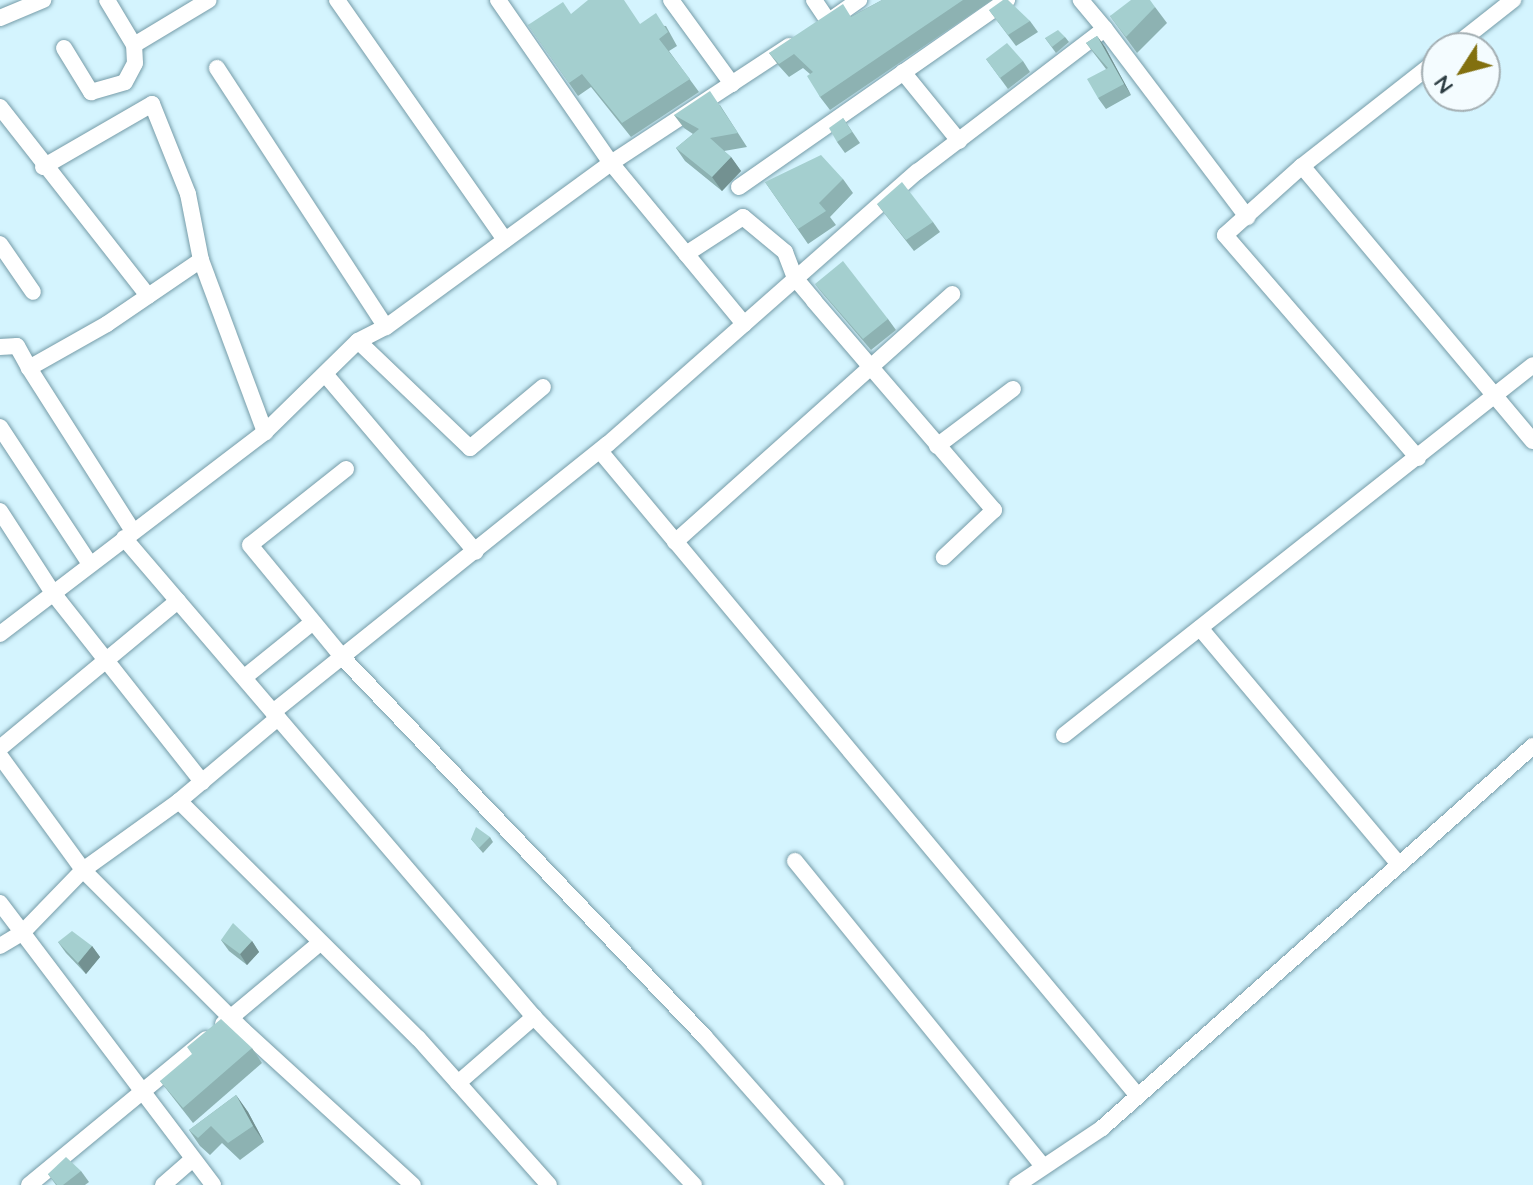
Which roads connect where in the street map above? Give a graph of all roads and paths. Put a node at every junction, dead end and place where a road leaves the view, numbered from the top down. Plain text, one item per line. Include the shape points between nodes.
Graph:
1 (43, 0) edge
2 (107, 0) edge
3 (209, 0) edge
4 (337, 0) edge
5 (498, 0) edge
6 (671, 0) edge
7 (814, 0) edge
8 (859, 0) edge
9 (1007, 0) edge
10 (1081, 0) edge
11 (1513, 0) edge
12 (0, 18) edge
13 (816, 29) junction
14 (1105, 29) junction
15 (1472, 32) edge
16 (134, 45) junction
17 (64, 48) dead end
18 (217, 68) dead end
19 (903, 72) junction
20 (1421, 73) edge
21 (732, 84) junction
22 (0, 107) edge
23 (959, 141) junction
24 (611, 163) junction
25 (1302, 166) junction
26 (43, 167) junction
27 (739, 187) dead end
28 (1247, 217) junction
29 (505, 240) junction
30 (0, 244) edge
31 (686, 254) junction
32 (201, 260) junction
33 (795, 278) junction
34 (33, 292) dead end
35 (952, 294) dead end
36 (148, 296) junction
37 (744, 324) junction
38 (386, 327) junction
39 (358, 341) junction
40 (0, 347) edge
41 (1533, 365) edge
42 (29, 368) junction
43 (870, 370) junction
44 (325, 374) junction
45 (543, 387) dead end
46 (1013, 389) dead end
47 (1495, 395) junction
48 (0, 427) edge
49 (265, 432) junction
50 (1533, 441) edge
51 (937, 446) junction
52 (600, 451) junction
53 (1418, 458) junction
54 (346, 469) dead end
55 (0, 511) edge
56 (128, 534) junction
57 (675, 542) junction
58 (476, 552) junction
59 (944, 557) dead end
60 (90, 564) junction
61 (53, 593) junction
62 (178, 601) junction
63 (313, 622) junction
64 (1200, 628) junction
65 (0, 634) edge
66 (343, 658) junction
67 (109, 663) junction
68 (246, 676) junction
69 (276, 715) junction
70 (1064, 735) dead end
71 (1533, 746) edge
72 (0, 748) edge
73 (0, 756) edge
74 (202, 782) junction
75 (179, 801) junction
76 (795, 861) dead end
77 (1397, 862) junction
78 (83, 870) junction
79 (0, 903) edge
80 (22, 933) junction
81 (320, 943) junction
82 (0, 946) edge
83 (534, 1017) junction
84 (230, 1018) junction
85 (458, 1083) junction
86 (143, 1094) junction
87 (1138, 1096) junction
88 (192, 1160) junction
89 (1043, 1166) junction
90 (34, 1183) edge
91 (163, 1185) edge
92 (213, 1185) edge
93 (413, 1185) edge
94 (549, 1185) edge
95 (694, 1185) edge
96 (836, 1185) edge
97 (1017, 1185) edge

1 - 12 street
2 - 16 street
3 - 16 street
4 - 29 street
5 - 24 street
6 - 21 street
7 - 13 street
8 - 13 street
9 - 19 street
10 - 14 street
11 - 15 street
13 - 21 street
14 - 23 street
14 - 28 street
16 - 17 street via 135,63 125,82 91,92
18 - 38 street
19 - 23 street
19 - 27 street
20 - 25 street
21 - 24 street
22 - 26 street
23 - 33 street
24 - 29 street
24 - 31 street
25 - 28 street
25 - 47 street
26 - 32 street via 152,104 188,194
26 - 36 street
28 - 53 street via 1225,235
29 - 38 street
30 - 34 street
31 - 33 street via 743,217 785,252
31 - 37 street
32 - 36 street
32 - 49 street
33 - 37 street
33 - 43 street
35 - 43 street
36 - 42 street
37 - 52 street
38 - 39 street
39 - 44 street
39 - 45 street via 470,448
40 - 42 street via 17,346
41 - 47 street
42 - 56 street
43 - 51 street
43 - 57 street
44 - 49 street
44 - 58 street
46 - 51 street
47 - 50 street
47 - 53 street
48 - 60 street
49 - 56 street
51 - 59 street via 994,510
52 - 57 street
52 - 58 street
53 - 64 street
54 - 63 street via 250,545
55 - 61 street
56 - 60 street
56 - 62 street
57 - 87 street
58 - 66 street
60 - 61 street
61 - 65 street
61 - 67 street
62 - 67 street
62 - 68 street
63 - 66 street
63 - 68 street
64 - 70 street
64 - 77 street
66 - 69 street
66 - 96 street via 704,1036
67 - 72 street
67 - 74 street
68 - 69 street
69 - 74 street
69 - 83 street
71 - 77 street
73 - 78 street
74 - 75 street
75 - 78 street
75 - 81 street
76 - 89 street
77 - 87 street
78 - 80 street
78 - 84 street
79 - 80 street
80 - 82 street
80 - 86 street
81 - 84 street
81 - 85 street
83 - 85 street
83 - 95 street
84 - 86 street
84 - 93 street
85 - 94 street
86 - 88 street
86 - 90 street
87 - 89 street via 1102,1128
88 - 91 street
88 - 92 street
89 - 97 street

